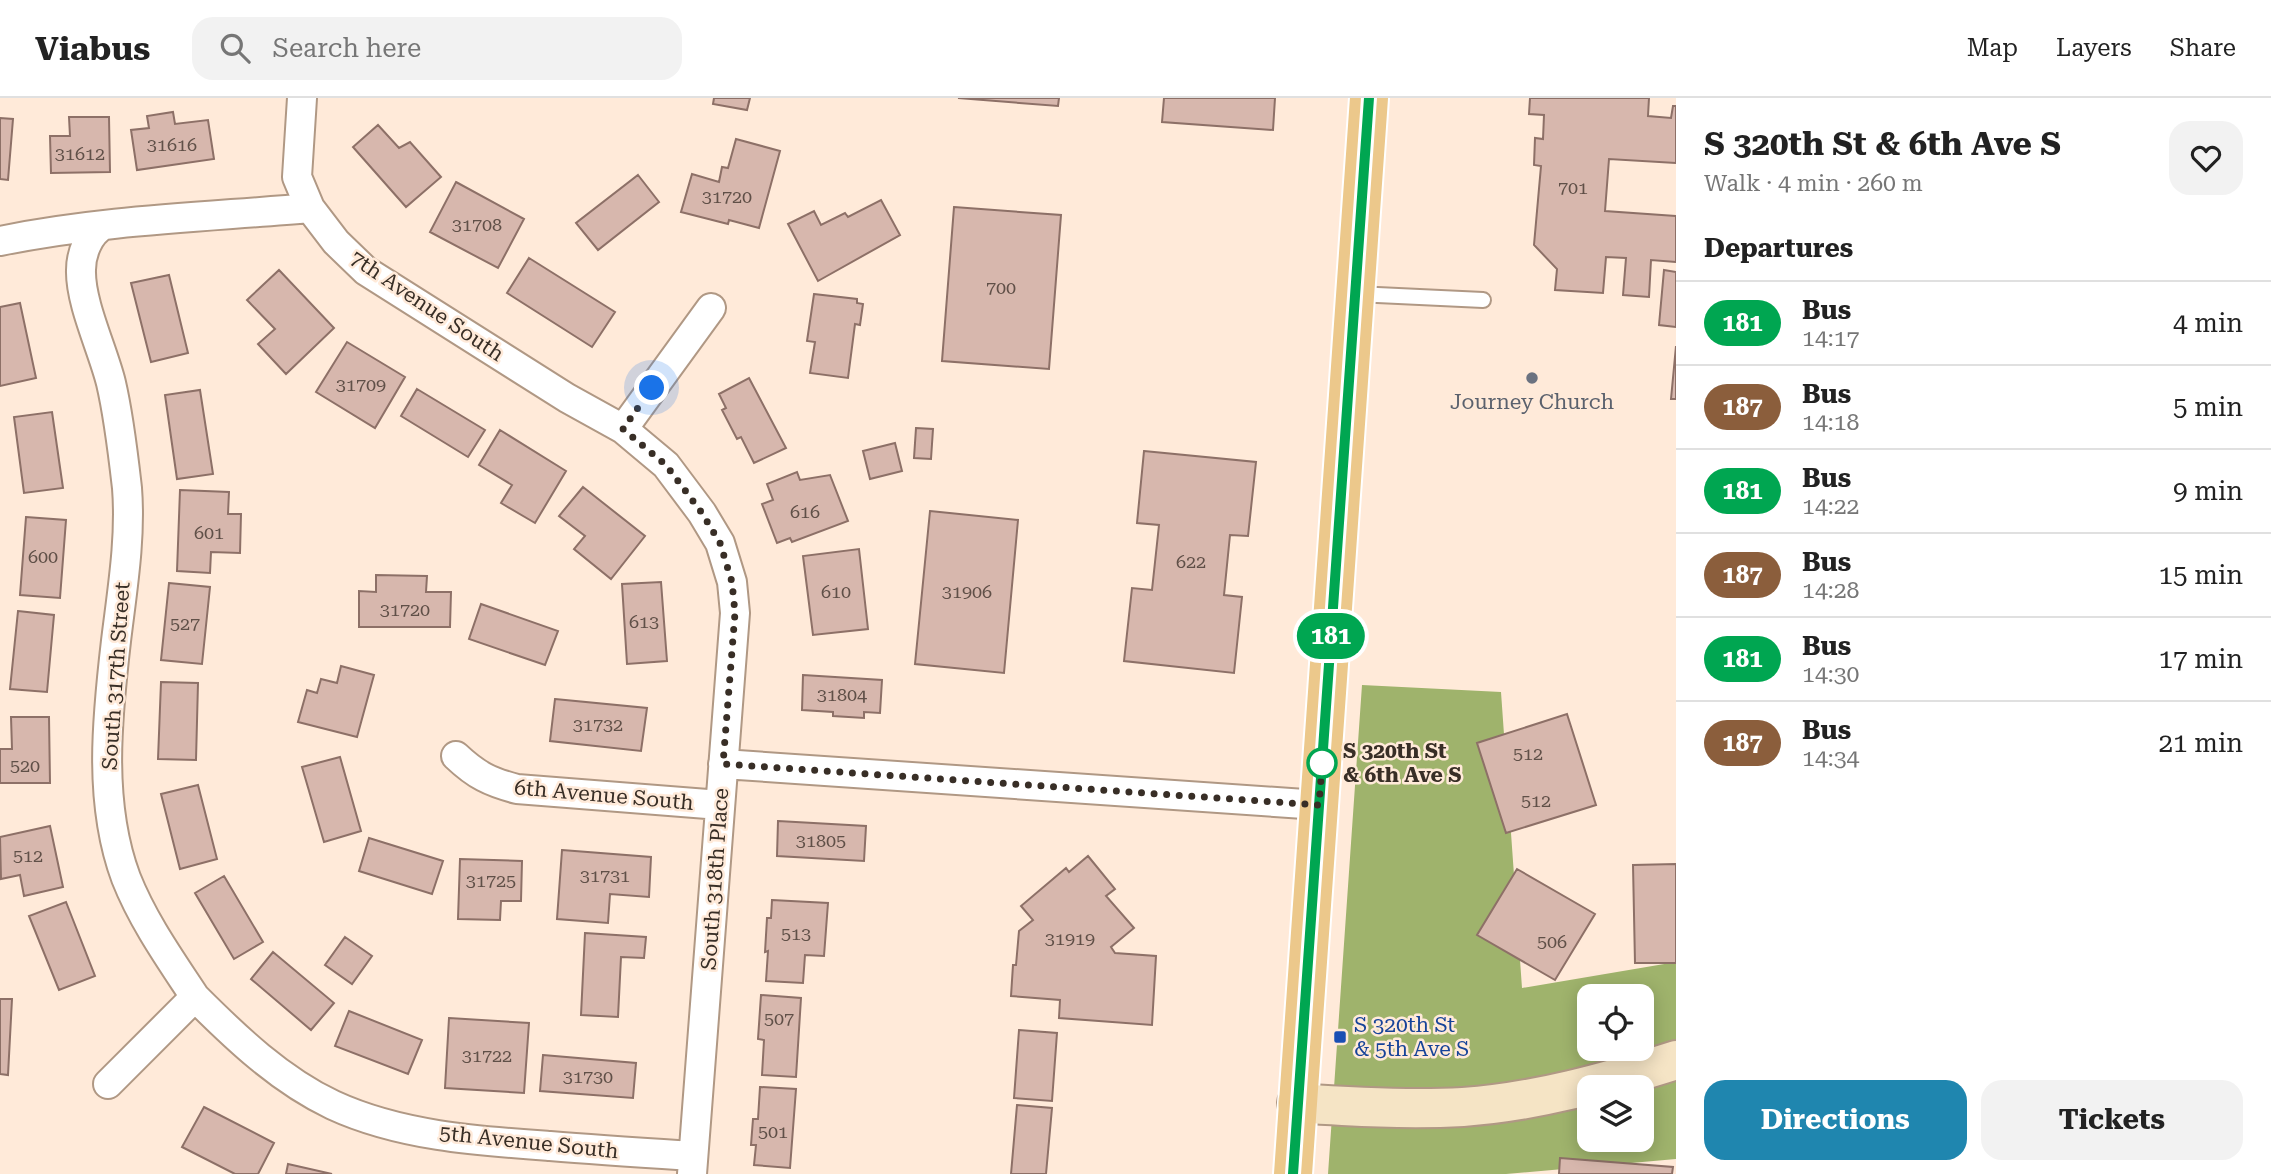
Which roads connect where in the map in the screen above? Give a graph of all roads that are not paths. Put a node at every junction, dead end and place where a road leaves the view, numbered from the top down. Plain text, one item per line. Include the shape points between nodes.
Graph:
1 (302, 98) edge
2 (1369, 98) edge
3 (310, 208) junction
4 (104, 225) junction
5 (0, 241) edge
6 (1355, 294) junction
7 (1483, 300) dead end
8 (711, 308) dead end
9 (623, 429) junction
10 (720, 543) joint
11 (456, 756) dead end
12 (723, 764) junction
13 (720, 805) junction
14 (1319, 805) junction
15 (195, 998) junction
16 (1676, 1060) edge
17 (108, 1084) dead end
18 (1297, 1103) junction
19 (693, 1165) edge
20 (1293, 1174) edge

1 - 3 street via 297,177
2 - 6 main road
3 - 4 street
3 - 9 street, 7th Avenue South via 366,271
4 - 5 street
4 - 15 street, South 317th Street via 88,243 81,270 118,418 127,490 125,564 107,744 109,790 126,877 148,924
6 - 7 lane
6 - 14 main road
8 - 9 street
9 - 10 street, 7th Avenue South via 666,465
10 - 12 street, South 318th Place via 732,582 735,613
11 - 13 street, 6th Avenue South via 473,773 517,789
12 - 13 street, South 318th Place
12 - 14 street
13 - 19 street, South 318th Place
14 - 18 main road
15 - 17 street
15 - 19 street, 5th Avenue South via 282,1075 333,1105 393,1125 478,1141
16 - 18 street via 1537,1097 1464,1107 1378,1109
18 - 20 main road

